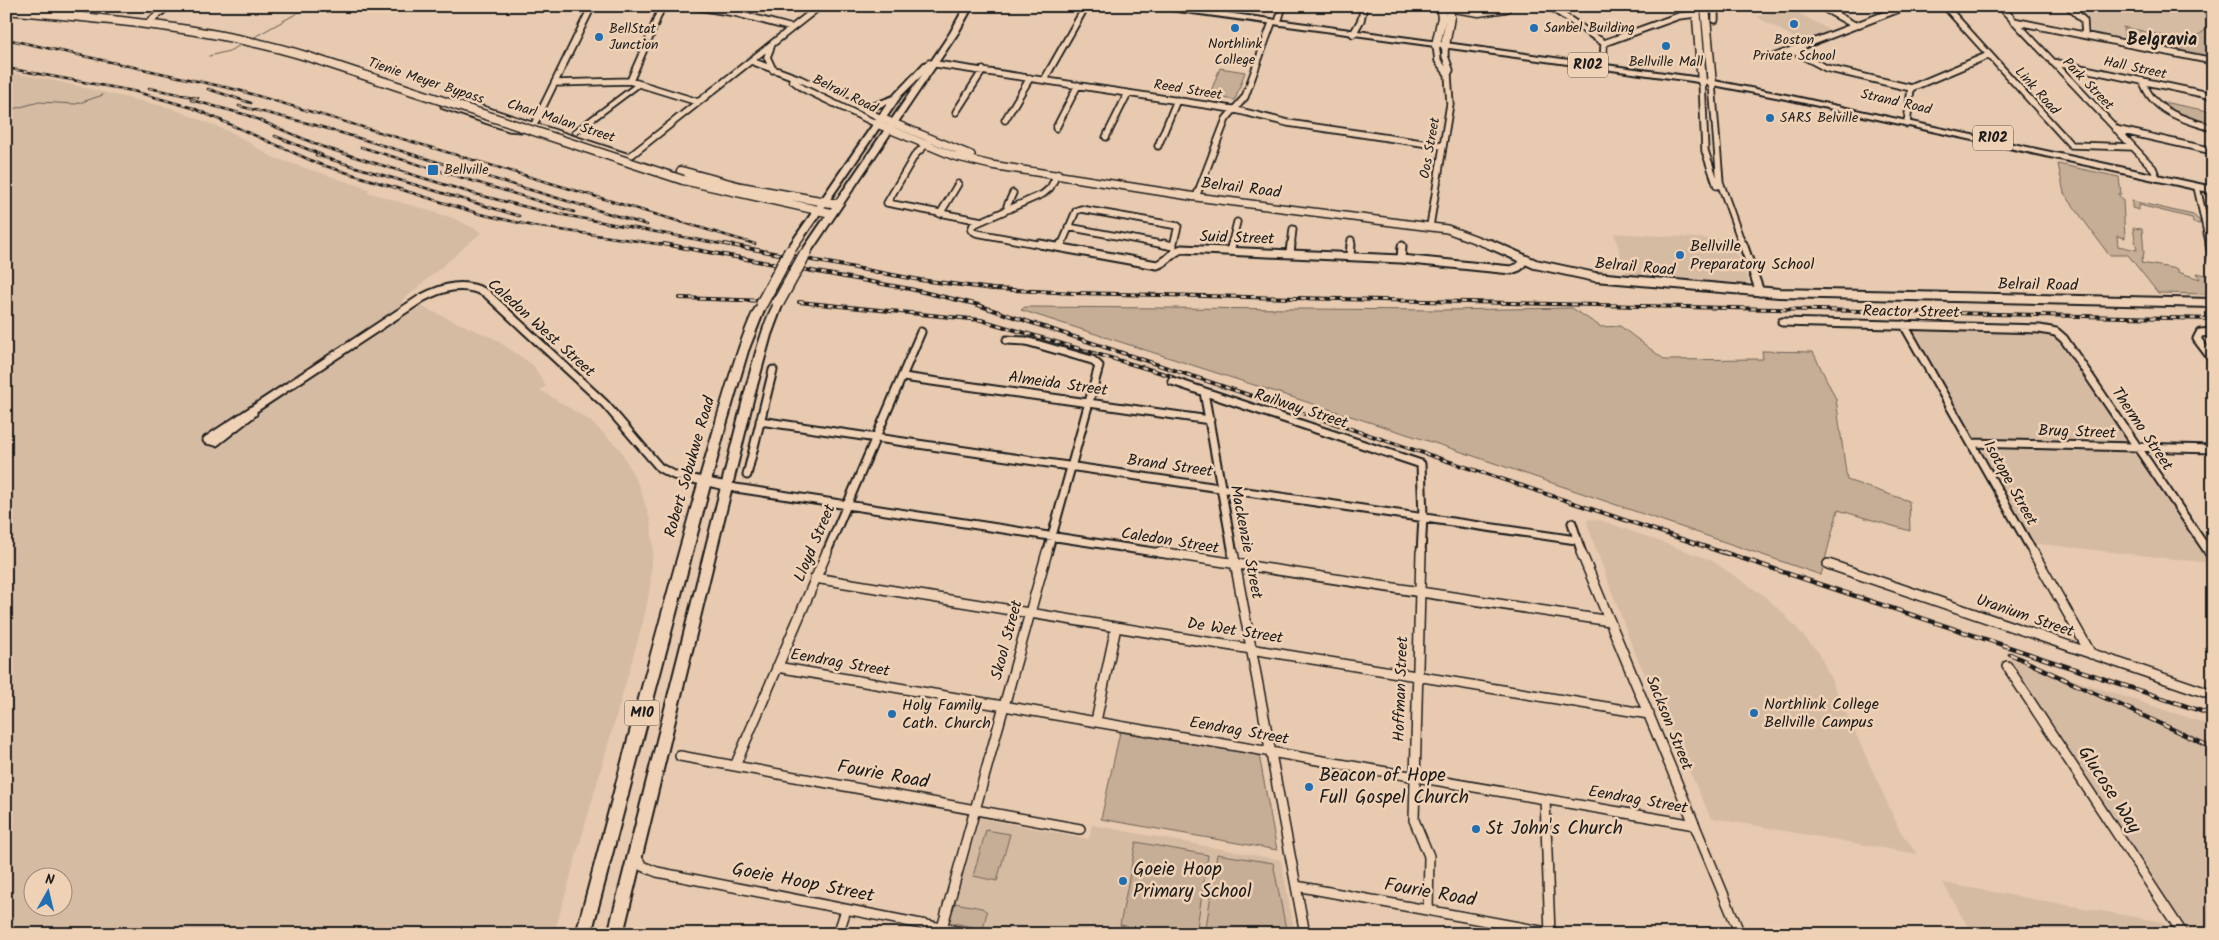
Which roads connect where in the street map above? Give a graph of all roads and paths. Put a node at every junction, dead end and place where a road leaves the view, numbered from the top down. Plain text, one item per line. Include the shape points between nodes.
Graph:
1 (22, 6) edge
2 (168, 6) edge
3 (592, 6) edge
4 (662, 6) edge
5 (692, 6) edge
6 (744, 6) edge
7 (820, 6) edge
8 (969, 6) edge
9 (1086, 6) edge
10 (1156, 6) edge
11 (1189, 6) edge
12 (1283, 6) edge
13 (1364, 6) edge
14 (1430, 6) edge
15 (1549, 6) edge
16 (1696, 6) edge
17 (1715, 6) edge
18 (1820, 6) edge
19 (1907, 6) edge
20 (1946, 6) edge
21 (2000, 6) edge
22 (2068, 6) edge
23 (1439, 7) edge
24 (1509, 7) edge
25 (1705, 7) edge
26 (1202, 9) edge
27 (1449, 9) edge
28 (6, 10) edge
29 (964, 10) edge
30 (1464, 10) junction
31 (735, 13) junction
32 (1488, 15) junction
33 (1696, 17) junction
34 (1715, 20) dead end
35 (151, 21) junction
36 (1275, 21) junction
37 (2013, 21) junction
38 (1856, 26) junction
39 (792, 28) junction
40 (1355, 32) junction
41 (2085, 35) junction
42 (260, 39) junction
43 (1436, 43) junction
44 (1604, 43) junction
45 (1446, 44) junction
46 (772, 45) junction
47 (1792, 50) junction
48 (312, 55) junction
49 (1989, 55) junction
50 (1771, 58) dead end
51 (751, 61) junction
52 (2213, 61) edge
53 (932, 62) junction
54 (2052, 62) junction
55 (1603, 67) junction
56 (773, 70) junction
57 (983, 70) junction
58 (1448, 74) junction
59 (788, 76) junction
60 (1030, 78) junction
61 (1044, 80) junction
62 (1699, 80) junction
63 (630, 81) junction
64 (2142, 81) junction
65 (1712, 82) junction
66 (556, 83) junction
67 (639, 84) junction
68 (1078, 85) junction
69 (1911, 88) junction
70 (1128, 93) junction
71 (898, 94) junction
72 (1798, 94) junction
73 (2213, 96) edge
74 (1177, 100) junction
75 (698, 102) junction
76 (855, 106) junction
77 (1836, 108) junction
78 (1235, 110) junction
79 (956, 112) dead end
80 (1005, 120) dead end
81 (879, 121) junction
82 (1907, 121) junction
83 (890, 125) junction
84 (533, 128) junction
85 (1056, 128) dead end
86 (2213, 128) edge
87 (2115, 129) junction
88 (575, 132) dead end
89 (1985, 136) junction
90 (1106, 137) dead end
91 (928, 142) junction
92 (1158, 146) dead end
93 (1442, 146) junction
94 (2133, 147) junction
95 (2018, 148) junction
96 (2213, 151) edge
97 (2089, 162) junction
98 (1058, 174) junction
99 (2157, 178) junction
100 (958, 184) dead end
101 (2197, 187) junction
102 (2213, 190) edge
103 (1012, 193) dead end
104 (1196, 197) junction
105 (823, 202) junction
106 (837, 204) junction
107 (1727, 205) junction
108 (1010, 209) junction
109 (817, 210) junction
110 (831, 212) junction
111 (940, 214) junction
112 (982, 221) junction
113 (1237, 222) dead end
114 (1430, 226) junction
115 (1068, 227) junction
116 (1294, 229) dead end
117 (1351, 240) dead end
118 (1402, 246) dead end
119 (1060, 247) junction
120 (1175, 248) junction
121 (1230, 251) junction
122 (1290, 253) junction
123 (1350, 256) junction
124 (1401, 259) junction
125 (2213, 260) edge
126 (1524, 261) junction
127 (1760, 292) junction
128 (2213, 303) edge
129 (1782, 322) dead end
130 (1904, 325) junction
131 (2040, 329) joint
132 (921, 332) dead end
133 (2213, 332) edge
134 (1007, 340) dead end
135 (2213, 360) edge
136 (773, 370) dead end
137 (903, 377) junction
138 (1172, 381) dead end
139 (1204, 392) junction
140 (266, 402) junction
141 (1089, 402) junction
142 (1210, 420) junction
143 (760, 421) junction
144 (876, 438) junction
145 (1971, 442) junction
146 (2139, 448) junction
147 (2213, 450) edge
148 (1421, 464) joint
149 (1072, 466) junction
150 (747, 475) dead end
151 (704, 480) junction
152 (725, 487) junction
153 (1221, 488) junction
154 (846, 505) junction
155 (1423, 516) junction
156 (1572, 523) dead end
157 (1052, 536) junction
158 (1576, 540) junction
159 (2213, 558) edge
160 (1234, 564) junction
161 (1828, 564) dead end
162 (815, 578) junction
163 (1418, 592) junction
164 (1030, 613) junction
165 (1610, 621) junction
166 (1116, 627) junction
167 (1252, 648) junction
168 (2091, 654) junction
169 (2007, 666) dead end
170 (777, 667) junction
171 (1417, 676) junction
172 (2213, 695) edge
173 (1004, 705) junction
174 (1649, 714) junction
175 (1096, 721) junction
176 (1270, 751) junction
177 (680, 756) dead end
178 (735, 766) junction
179 (1415, 776) junction
180 (1545, 799) junction
181 (975, 810) junction
182 (1695, 825) junction
183 (1080, 829) dead end
184 (634, 853) junction
185 (1296, 886) junction
186 (846, 910) junction
187 (1428, 910) junction
188 (942, 928) junction
189 (1552, 933) edge
190 (583, 934) edge
191 (615, 934) edge
192 (838, 934) edge
193 (972, 934) edge
194 (1305, 934) edge
195 (1740, 934) edge
196 (2183, 934) edge

1 - 35 main road, Tienie Meyer Bypass
2 - 35 street
3 - 66 street
4 - 63 street
5 - 31 street
6 - 31 street
7 - 39 street, Charl Malan Street
8 - 29 main road, Robert Sobukwe Road / M10
9 - 61 street
10 - 26 main road, R102
11 - 26 main road, R102
12 - 36 street
13 - 40 street
14 - 23 street
15 - 44 street
16 - 33 main road
17 - 34 street
18 - 38 street
19 - 38 street
20 - 49 street, Link Road
21 - 37 street, Park Street
22 - 41 street via 2084,21
23 - 27 main road
23 - 43 main road via 1442,16
24 - 30 main road via 1482,12
24 - 32 main road
25 - 33 main road via 1702,18
25 - 65 main road
26 - 36 main road, R102
27 - 30 main road
27 - 32 main road
27 - 45 main road
28 - 35 main road, Tienie Meyer Bypass
29 - 53 main road, Robert Sobukwe Road / M10 via 954,33
30 - 32 main road
31 - 39 street
33 - 44 street via 1677,17
33 - 62 main road
35 - 42 main road, Tienie Meyer Bypass
35 - 42 main road, Tienie Meyer Bypass via 202,24 252,34
36 - 40 main road, R102
36 - 40 main road, R102
36 - 78 street via 1245,97
37 - 41 street
37 - 54 street, Park Street
38 - 47 street
39 - 46 street, Charl Malan Street
40 - 43 main road, R102
41 - 52 street
42 - 48 main road, Tienie Meyer Bypass
43 - 45 main road, Strand Road / R102
43 - 58 street, Oos Street via 1439,64
44 - 55 street
45 - 55 main road, Strand Road / R102
45 - 58 street, Oos Street
46 - 51 street, Charl Malan Street
46 - 56 street via 767,57
47 - 50 street
47 - 69 street via 1826,68
48 - 105 main road, Tienie Meyer Bypass via 706,179
48 - 109 main road, Tienie Meyer Bypass, bridge via 683,180
49 - 69 street
49 - 94 street, Link Road via 2071,145
51 - 56 street, Belrail Road
51 - 75 street, Charl Malan Street
53 - 57 street, Reed Street
53 - 71 main road, Robert Sobukwe Road / M10
53 - 83 main road, Robert Sobukwe Road / M10
54 - 64 street, Hall Street
54 - 87 street, Park Street
55 - 62 main road, Strand Road / R102
56 - 59 street, Belrail Road
57 - 60 street, Reed Street
57 - 79 street
58 - 93 street, Oos Street via 1450,101
59 - 76 street, Belrail Road
59 - 81 street, Belrail Road via 804,89
60 - 61 street, Reed Street
60 - 80 street
61 - 68 street, Reed Street
62 - 65 main road, Strand Road / R102
62 - 107 street via 1705,151
63 - 66 street
63 - 67 street
64 - 73 street, Hall Street
64 - 86 street via 2146,94 2168,112
65 - 72 main road, Strand Road / R102
65 - 77 main road, Strand Road / R102
65 - 107 street via 1720,182
66 - 84 street
67 - 75 street
67 - 88 street
68 - 70 street, Reed Street
68 - 85 street
69 - 82 street
70 - 74 street, Reed Street
70 - 90 street
71 - 76 main road via 882,105
71 - 81 main road, Robert Sobukwe Road / M10
72 - 77 main road
72 - 82 main road, Strand Road / R102
74 - 78 street, Reed Street
74 - 92 street
75 - 84 street, Charl Malan Street via 626,159
76 - 81 street, Belrail Road
77 - 82 main road, Strand Road / R102
78 - 93 street, Reed Street via 1288,123
78 - 104 street via 1222,126
81 - 83 street, Belrail Road
81 - 105 main road, Robert Sobukwe Road / M10
82 - 89 main road, Strand Road / R102
82 - 95 main road, Strand Road / R102
83 - 91 street, Belrail Road
83 - 106 main road, Robert Sobukwe Road / M10
84 - 84 street, Charl Malan Street via 510,128 444,106 454,100
87 - 94 street, Park Street
87 - 96 street
89 - 95 main road
89 - 97 main road, Strand Road / R102
91 - 98 street, Belrail Road via 954,156 978,162
91 - 111 street via 887,202
93 - 114 street, Oos Street
94 - 99 street, Park Street via 2155,171
95 - 97 main road, Strand Road / R102
97 - 99 main road, Strand Road / R102
98 - 104 street, Belrail Road
98 - 108 street via 1044,194
99 - 101 main road, Strand Road / R102
100 - 111 street
101 - 102 main road, Strand Road / R102
101 - 125 street
103 - 108 street via 1006,206
104 - 114 street, Belrail Road
105 - 106 main road, Tienie Meyer Bypass
105 - 109 main road, Robert Sobukwe Road / M10
106 - 110 main road, Robert Sobukwe Road / M10
107 - 127 street
108 - 112 street
109 - 110 main road, Tienie Meyer Bypass
109 - 151 main road, Robert Sobukwe Road / M10, bridge via 762,303 741,353
110 - 152 main road, Robert Sobukwe Road / M10, bridge via 778,303 760,355
111 - 112 street
112 - 119 street, Suid Street via 973,225 971,230
113 - 121 street
114 - 126 street, Belrail Road via 1464,234
115 - 119 street
115 - 120 street
115 - 120 street via 1076,211 1081,209 1174,224 1179,228
116 - 122 street
117 - 123 street
118 - 124 street
119 - 120 street, Suid Street via 1157,265 1167,262
120 - 121 street, Suid Street
121 - 122 street, Suid Street
122 - 123 street, Suid Street
123 - 124 street, Suid Street
124 - 126 street, Suid Street via 1511,270
126 - 127 street, Belrail Road via 1595,278
127 - 128 street, Belrail Road
129 - 130 street, Reactor Street
130 - 131 street, Reactor Street
130 - 145 street, Isotope Street
131 - 146 street, Thermo Street via 2056,332 2064,340
132 - 137 street, Lloyd Street
133 - 135 street via 2198,334 2198,342
134 - 141 street, Skool Street via 1026,341 1095,363 1098,372
136 - 143 street
137 - 141 street, Almeida Street
137 - 144 street, Lloyd Street
138 - 139 street, Railway Street
139 - 142 street, Mackenzie Street
139 - 148 street, Railway Street
140 - 140 street via 216,442 207,440
140 - 151 street, Caledon West Street via 427,295 441,289 464,286 482,290 605,404 660,468 674,475
141 - 142 street, Almeida Street
141 - 149 street, Skool Street
142 - 153 street, Mackenzie Street
143 - 144 street, Brand Street
143 - 150 street
144 - 149 street, Brand Street
144 - 154 street, Lloyd Street
145 - 146 street, Brug Street
145 - 168 street, Isotope Street
146 - 147 street, Brug Street
146 - 159 street, Thermo Street
148 - 155 street, Hoffman Street
149 - 153 street, Brand Street
149 - 157 street, Skool Street
151 - 152 street, Caledon West Street
151 - 190 main road, Robert Sobukwe Road / M10
152 - 154 street, Caledon Street
152 - 184 main road, Robert Sobukwe Road / M10
153 - 155 street, Brand Street
153 - 160 street, Mackenzie Street
154 - 157 street, Caledon Street
154 - 162 street, Lloyd Street
155 - 158 street, Brand Street
155 - 163 street, Hoffman Street
156 - 158 street, Sackson Street
157 - 160 street, Caledon Street
157 - 164 street, Skool Street
158 - 165 street, Sackson Street
160 - 163 street, Caledon Street
160 - 167 street, Mackenzie Street
161 - 168 street, Uranium Street
162 - 164 street, De Wet Street
162 - 170 street, Lloyd Street
163 - 165 street, Caledon Street
163 - 171 street, Hoffman Street
164 - 166 street, De Wet Street
164 - 173 street, Skool Street
165 - 174 street, Sackson Street
166 - 167 street, De Wet Street
166 - 175 street
167 - 171 street, De Wet Street
167 - 176 street, Mackenzie Street
168 - 172 street, Uranium Street
169 - 196 street, Glucose Way
170 - 173 street, Eendrag Street
170 - 178 street, Lloyd Street
171 - 174 street, De Wet Street
171 - 179 street, Hoffman Street
173 - 175 street, Eendrag Street
173 - 181 street, Skool Street
174 - 182 street, Sackson Street
175 - 176 street, Eendrag Street
176 - 179 street, Eendrag Street
176 - 185 street, Mackenzie Street
177 - 178 street, Fourie Road
178 - 181 street, Fourie Road
179 - 180 street, Eendrag Street
179 - 187 street, Hoffman Street via 1415,826 1429,856
180 - 182 street, Eendrag Street
180 - 189 street
181 - 183 street, Fourie Road
181 - 188 street, Skool Street
182 - 195 street, Sackson Street
184 - 186 street, Goeie Hoop Street via 642,866 657,872
184 - 191 main road, Robert Sobukwe Road / M10
185 - 187 street, Fourie Road
185 - 194 street, Mackenzie Street
186 - 188 street, Goeie Hoop Street
186 - 192 street
187 - 189 street, Fourie Road
188 - 193 street, Goeie Hoop Street

